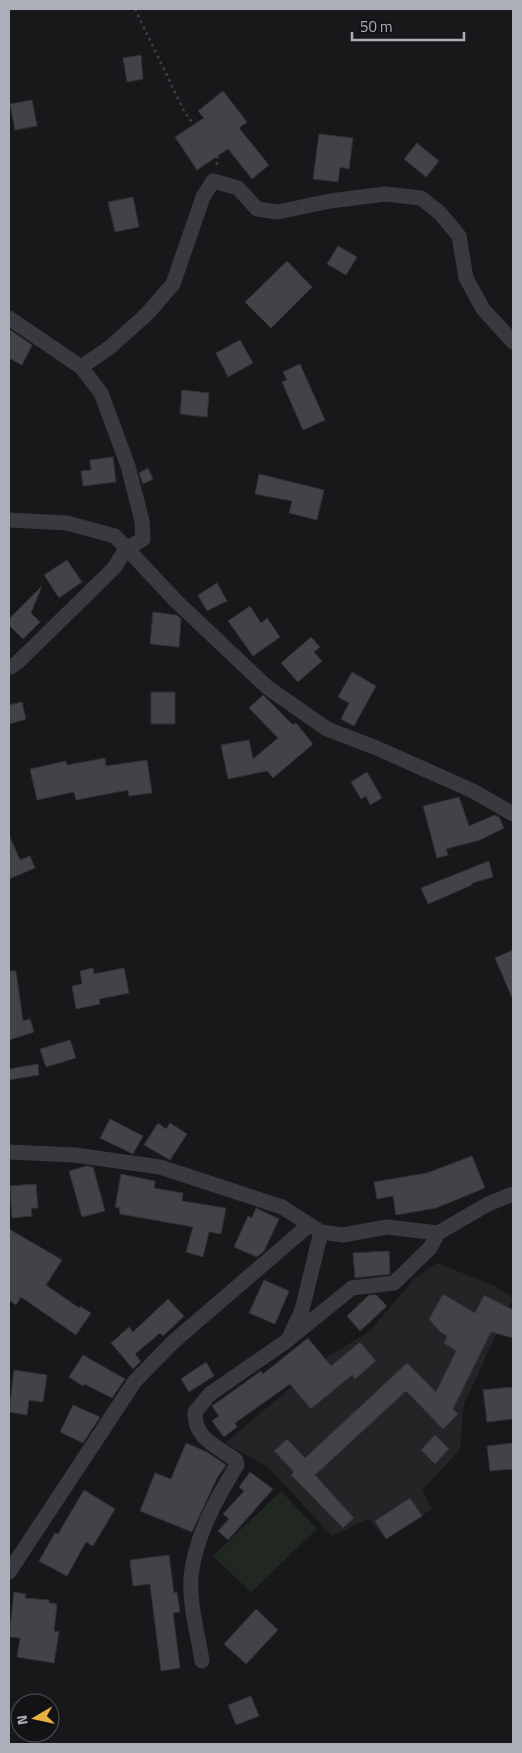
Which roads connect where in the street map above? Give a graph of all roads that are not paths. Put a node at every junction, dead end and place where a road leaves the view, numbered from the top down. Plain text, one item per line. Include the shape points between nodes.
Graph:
1 (9, 318) edge
2 (513, 342) edge
3 (81, 367) junction
4 (9, 520) edge
5 (126, 549) junction
6 (9, 668) edge
7 (513, 814) edge
8 (9, 1152) edge
9 (513, 1194) edge
10 (315, 1228) junction
11 (438, 1233) junction
12 (288, 1340) junction
13 (9, 1572) edge
14 (202, 1661) dead end

1 - 3 street
2 - 3 street via 483,309 466,278 460,236 440,213 421,198 385,194 278,212 257,209 238,188 213,181 204,197 173,284 147,314 109,348
3 - 5 street via 101,393 128,466 142,521 143,539
4 - 5 street via 66,523 115,536
5 - 6 street via 114,568
5 - 7 street via 267,688 327,730 379,749 474,792
8 - 10 street via 75,1155 160,1167 282,1207
9 - 11 street via 488,1204
10 - 11 street via 343,1235 387,1227
10 - 12 street via 302,1310
10 - 13 street via 173,1342 135,1381
11 - 12 street via 430,1248 394,1283 352,1288
12 - 14 street via 210,1394 194,1412 196,1428 205,1439 236,1460 237,1465 208,1516 191,1577

